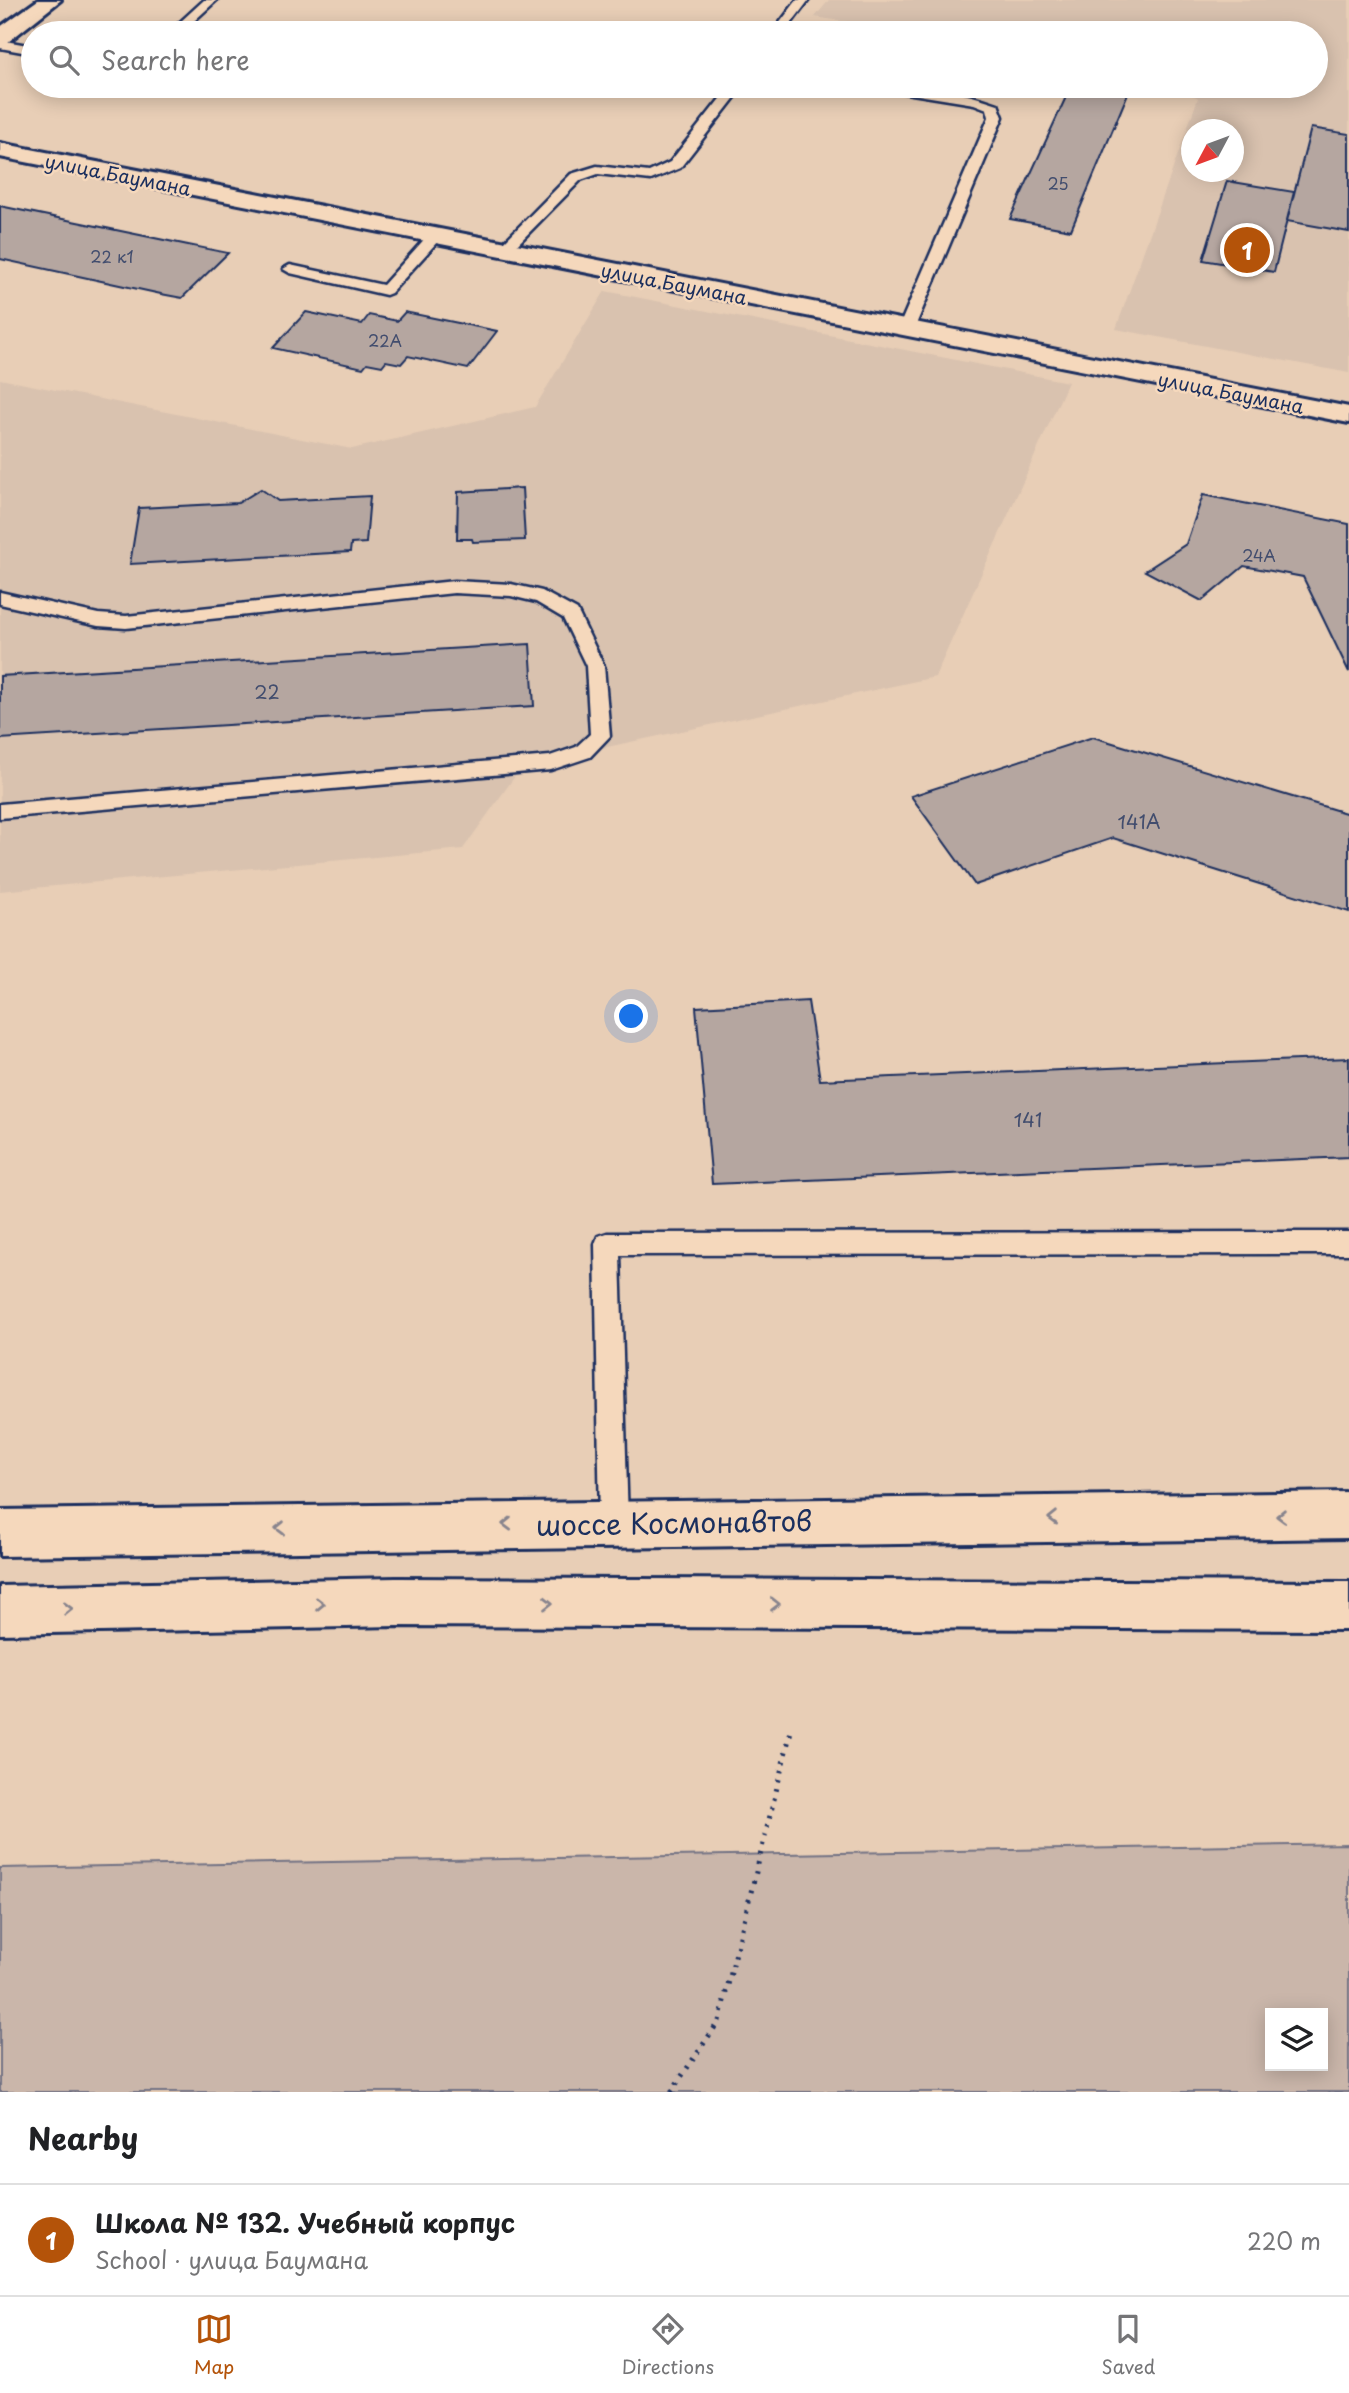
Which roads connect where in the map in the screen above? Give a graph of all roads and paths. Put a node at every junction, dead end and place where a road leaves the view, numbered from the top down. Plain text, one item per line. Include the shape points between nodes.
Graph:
1 (51, 0) edge
2 (211, 0) edge
3 (803, 0) edge
4 (22, 21) edge
5 (187, 21) edge
6 (787, 21) edge
7 (21, 22) edge
8 (0, 37) edge
9 (0, 44) edge
10 (21, 48) edge
11 (728, 98) edge
12 (964, 98) edge
13 (0, 150) edge
14 (434, 237) junction
15 (504, 250) junction
16 (290, 268) dead end
17 (907, 327) junction
18 (1349, 415) edge
19 (0, 598) edge
20 (0, 811) edge
21 (1349, 1243) edge
22 (1349, 1515) edge
23 (614, 1522) junction
24 (0, 1533) edge
25 (1349, 1606) edge
26 (0, 1610) edge
27 (791, 1731) dead end
28 (671, 2092) edge

1 - 4 street
2 - 5 lane
3 - 6 lane
7 - 8 street
9 - 10 lane
11 - 15 lane via 675,165 652,176 597,170 576,177
12 - 17 lane via 993,107 996,117
13 - 14 street, улица Баумана
14 - 15 street, улица Баумана
14 - 16 lane via 386,290
15 - 17 street, улица Баумана
17 - 18 street, улица Баумана
19 - 20 lane via 126,622 454,587 511,590 542,597 570,614 595,666 600,708 600,736 583,752 551,763
21 - 23 lane via 607,1244
22 -> 23 street, шоссе Космонавтов
23 -> 24 street, шоссе Космонавтов
26 -> 25 street via 396,1602
27 - 28 path via 719,2021

